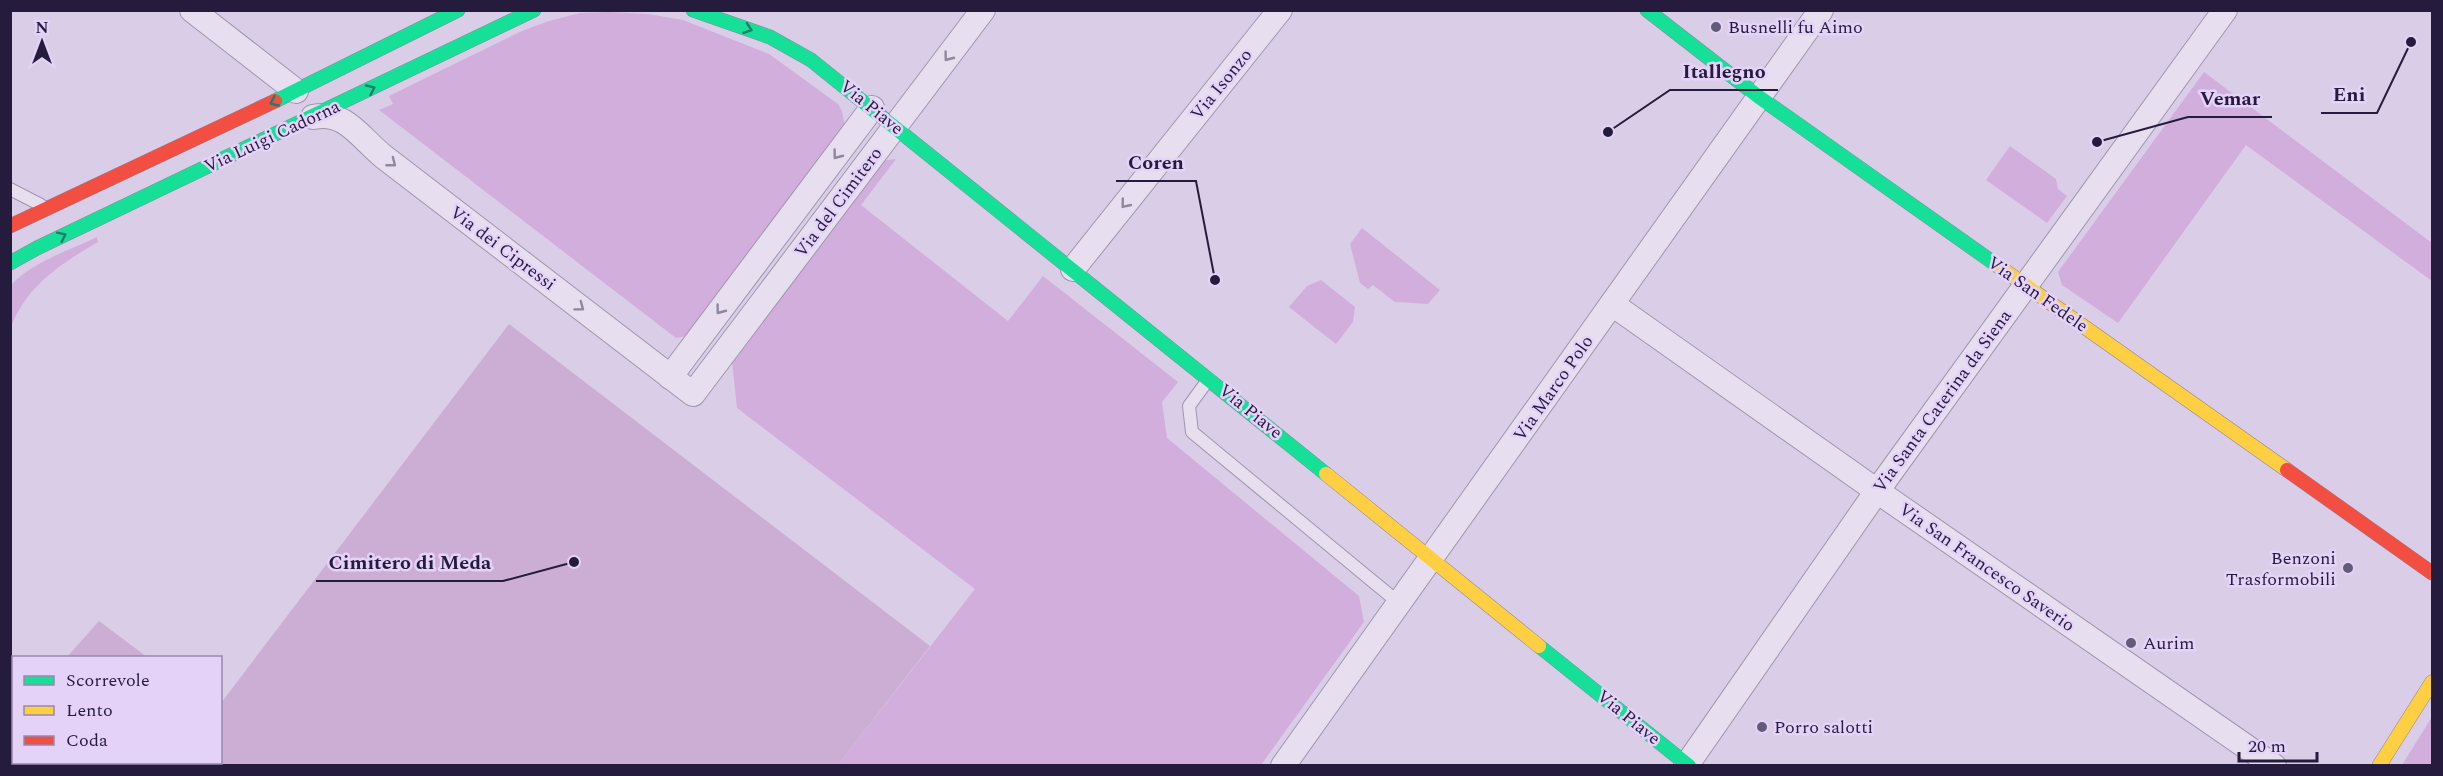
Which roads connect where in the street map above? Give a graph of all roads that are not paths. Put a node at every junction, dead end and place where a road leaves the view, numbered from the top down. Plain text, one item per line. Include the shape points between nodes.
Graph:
1 (192, 10) edge
2 (458, 10) edge
3 (534, 10) edge
4 (693, 10) edge
5 (983, 10) edge
6 (1280, 10) edge
7 (1647, 10) edge
8 (1821, 10) edge
9 (2225, 10) edge
10 (769, 23) dead end
11 (811, 60) junction
12 (296, 91) junction
13 (1759, 98) junction
14 (872, 108) junction
15 (309, 118) junction
16 (895, 126) junction
17 (10, 189) edge
18 (46, 208) junction
19 (10, 226) edge
20 (10, 264) edge
21 (1073, 269) junction
22 (2025, 285) junction
23 (1612, 304) junction
24 (670, 377) junction
25 (1210, 378) junction
26 (693, 394) joint
27 (1877, 491) junction
28 (1431, 556) junction
29 (2433, 573) edge
30 (1398, 603) junction
31 (2433, 682) edge
32 (1283, 765) edge
33 (1687, 765) edge
34 (2274, 765) edge
35 (2379, 765) edge

1 - 12 street
2 - 12 street, Via Luigi Cadorna
15 -> 3 street, Via Luigi Cadorna
4 -> 11 street, Via Piave via 771,37
5 -> 16 street, Via del Cimitero
6 -> 21 street, Via Isonzo
7 - 13 street, Via San Fedele
8 - 13 street, Via Marco Polo
9 - 22 street, Via Santa Caterina da Siena
10 - 11 street, Via Piave
11 - 14 street, Via Piave
12 -> 18 street, Via Luigi Cadorna
13 - 22 street, Via San Fedele
13 - 23 street, Via Marco Polo
14 - 16 street, Via Piave
14 -> 24 street, Via del Cimitero
20 -> 15 street, Via Luigi Cadorna
15 -> 24 street, Via dei Cipressi via 328,115 344,121 384,157
16 - 21 street, Via Piave
16 - 26 street, Via del Cimitero
17 - 18 lane
18 - 19 street, Via Luigi Cadorna
21 - 25 street, Via Piave
22 - 27 street, Via Santa Caterina da Siena
22 - 29 street, Via San Fedele
23 - 27 street, Via San Francesco Saverio
23 - 28 street, Via Marco Polo
24 - 26 street, Via dei Cipressi
25 - 28 street, Via Piave
25 - 30 lane via 1189,406 1192,432
27 - 33 street, Via Santa Caterina da Siena
27 - 34 street, Via San Francesco Saverio
28 - 30 street, Via Marco Polo
28 - 33 street, Via Piave
30 - 32 street, Via Marco Polo
31 - 35 street

